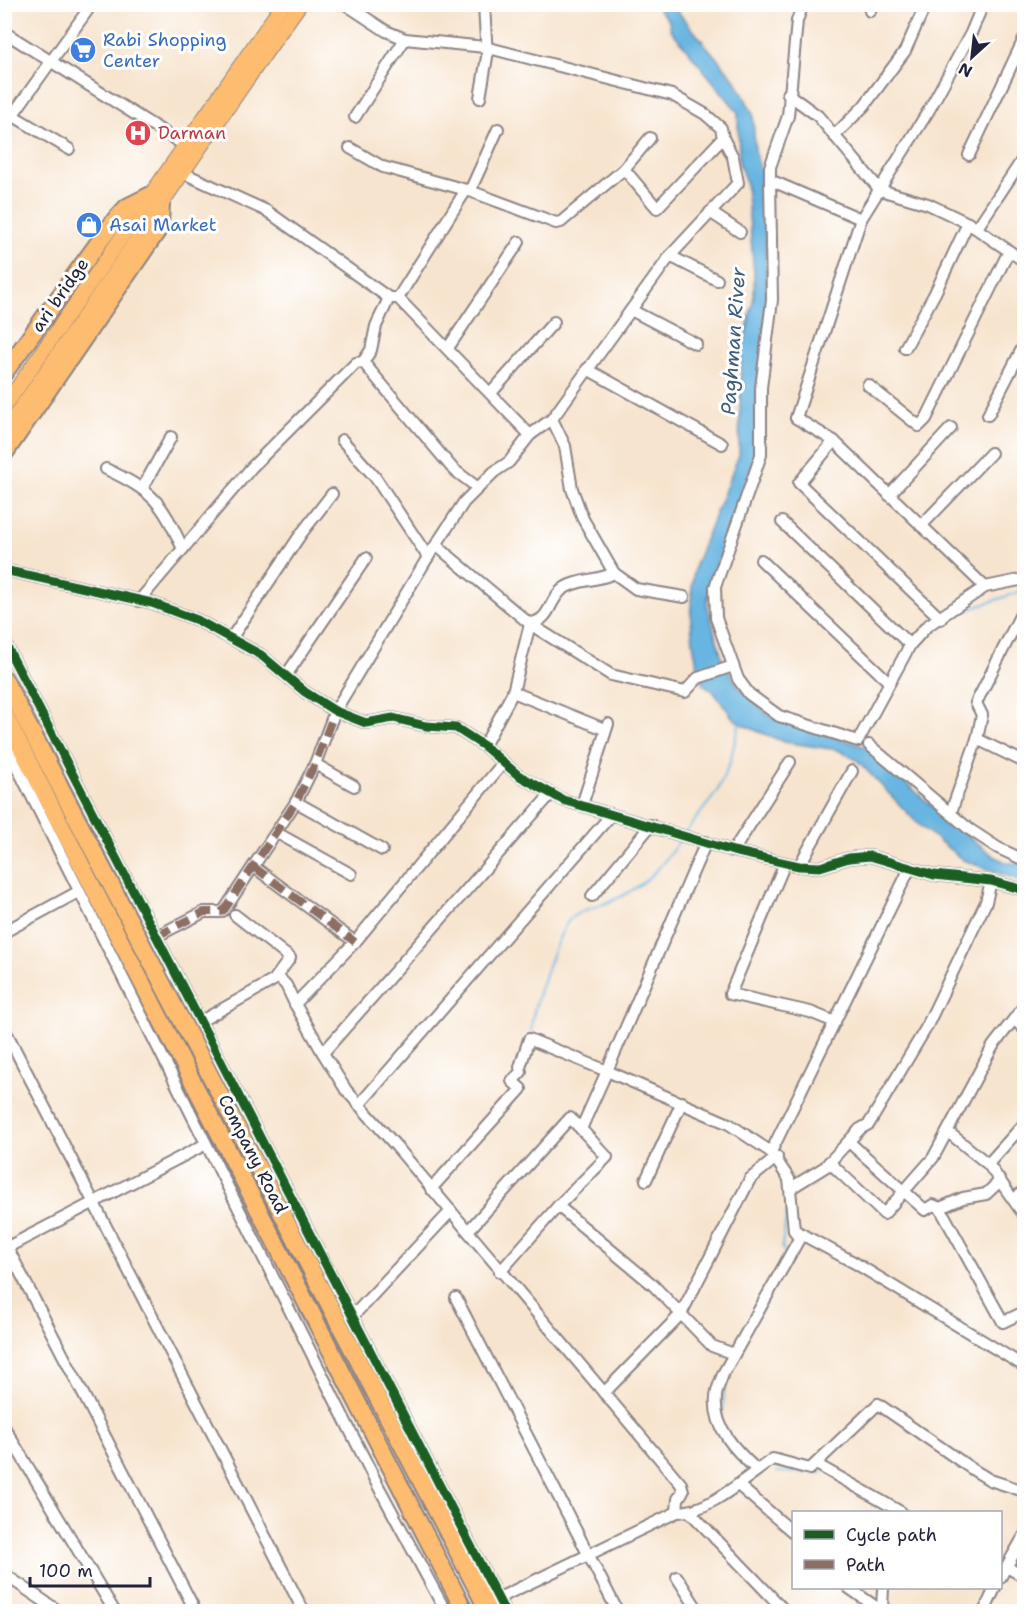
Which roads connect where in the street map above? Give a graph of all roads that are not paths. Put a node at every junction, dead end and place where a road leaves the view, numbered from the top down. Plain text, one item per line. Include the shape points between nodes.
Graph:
1 (92, 4) edge
2 (283, 4) edge
3 (300, 4) edge
4 (345, 4) edge
5 (484, 4) edge
6 (803, 4) edge
7 (926, 4) edge
8 (982, 4) edge
9 (4, 32) edge
10 (405, 39) junction
11 (1024, 39) edge
12 (263, 45) junction
13 (486, 47) junction
14 (50, 60) junction
15 (788, 94) junction
16 (480, 98) dead end
17 (12, 115) junction
18 (355, 117) dead end
19 (4, 127) edge
20 (498, 129) dead end
21 (834, 136) junction
22 (650, 138) dead end
23 (723, 138) junction
24 (184, 145) junction
25 (350, 148) dead end
26 (69, 149) dead end
27 (969, 155) dead end
28 (1024, 157) edge
29 (624, 169) junction
30 (181, 172) junction
31 (770, 180) junction
32 (879, 190) junction
33 (468, 191) junction
34 (156, 198) junction
35 (710, 212) junction
36 (861, 219) junction
37 (972, 226) junction
38 (740, 232) dead end
39 (519, 242) dead end
40 (1009, 251) junction
41 (670, 256) junction
42 (1024, 261) edge
43 (717, 279) dead end
44 (394, 298) junction
45 (631, 310) junction
46 (554, 322) dead end
47 (696, 344) dead end
48 (1024, 345) edge
49 (447, 348) junction
50 (904, 348) dead end
51 (363, 362) junction
52 (587, 369) junction
53 (4, 374) edge
54 (868, 386) dead end
55 (491, 393) junction
56 (4, 407) edge
57 (988, 415) dead end
58 (552, 419) junction
59 (951, 429) dead end
60 (4, 432) edge
61 (530, 435) junction
62 (171, 437) dead end
63 (342, 440) dead end
64 (834, 441) junction
65 (722, 444) dead end
66 (991, 453) dead end
67 (4, 454) edge
68 (106, 468) dead end
69 (143, 487) junction
70 (478, 488) junction
71 (332, 494) dead end
72 (889, 495) junction
73 (782, 522) dead end
74 (921, 526) junction
75 (437, 546) junction
76 (183, 549) junction
77 (428, 557) junction
78 (366, 558) dead end
79 (761, 560) dead end
80 (4, 570) edge
81 (614, 573) junction
82 (1024, 579) edge
83 (985, 587) junction
84 (684, 597) dead end
85 (140, 601) junction
86 (1024, 608) edge
87 (940, 618) junction
88 (531, 623) junction
89 (232, 637) junction
90 (4, 641) edge
91 (910, 645) junction
92 (730, 667) junction
93 (287, 674) junction
94 (4, 679) edge
95 (889, 682) junction
96 (513, 692) junction
97 (335, 711) junction
98 (4, 714) edge
99 (977, 739) junction
100 (4, 741) edge
101 (869, 745) dead end
102 (484, 746) junction
103 (790, 762) dead end
104 (1024, 762) edge
105 (503, 763) junction
106 (315, 764) junction
107 (852, 771) dead end
108 (354, 786) dead end
109 (550, 795) junction
110 (296, 802) junction
111 (582, 805) junction
112 (951, 812) junction
113 (611, 815) junction
114 (651, 825) junction
115 (277, 833) junction
116 (706, 842) junction
117 (382, 850) dead end
118 (734, 851) junction
119 (1024, 860) edge
120 (785, 863) junction
121 (799, 866) junction
122 (254, 867) junction
123 (910, 868) junction
124 (351, 874) dead end
125 (991, 881) junction
126 (1024, 890) edge
127 (78, 892) junction
128 (592, 896) dead end
129 (235, 915) dead end
130 (4, 932) edge
131 (158, 936) junction
132 (355, 942) junction
133 (278, 977) junction
134 (295, 1004) junction
135 (1024, 1005) edge
136 (1015, 1020) junction
137 (201, 1021) junction
138 (835, 1022) junction
139 (4, 1028) edge
140 (1024, 1029) edge
141 (323, 1053) junction
142 (607, 1071) junction
143 (682, 1102) junction
144 (359, 1105) junction
145 (1024, 1124) edge
146 (581, 1129) junction
147 (948, 1131) junction
148 (849, 1142) junction
149 (204, 1145) junction
150 (774, 1154) junction
151 (829, 1162) junction
152 (988, 1164) junction
153 (646, 1180) dead end
154 (1000, 1181) junction
155 (791, 1188) junction
156 (431, 1189) junction
157 (1024, 1190) edge
158 (906, 1192) junction
159 (1014, 1200) junction
160 (94, 1203) junction
161 (558, 1206) junction
162 (940, 1208) junction
163 (451, 1211) junction
164 (1024, 1215) edge
165 (794, 1230) junction
166 (468, 1231) junction
167 (6, 1245) edge
168 (500, 1272) junction
169 (456, 1298) dead end
170 (1024, 1312) edge
171 (681, 1314) junction
172 (352, 1317) junction
173 (734, 1354) junction
174 (1024, 1366) edge
175 (604, 1393) junction
176 (4, 1427) edge
177 (4, 1441) edge
178 (18, 1451) junction
179 (816, 1464) junction
180 (757, 1470) junction
181 (738, 1485) junction
182 (1024, 1491) edge
183 (899, 1511) edge
184 (677, 1512) junction
185 (690, 1512) junction
186 (792, 1531) edge
187 (1024, 1536) edge
188 (588, 1553) junction
189 (1007, 1567) junction
190 (4, 1574) edge
191 (1002, 1575) edge
192 (677, 1577) dead end
193 (1024, 1577) edge
194 (852, 1589) edge
195 (883, 1589) edge
196 (994, 1589) edge
197 (485, 1606) edge
198 (883, 1610) edge
199 (60, 1611) edge
200 (115, 1611) edge
201 (196, 1611) edge
202 (304, 1611) edge
203 (446, 1611) edge
204 (465, 1611) edge
205 (505, 1611) edge
206 (618, 1611) edge
207 (699, 1611) edge
208 (786, 1611) edge
209 (984, 1611) edge

1 - 14 street
2 - 12 main road
3 - 12 main road
4 - 10 street
5 - 13 street
6 - 15 street via 796,21
7 - 21 street via 905,51 864,106
8 - 32 street via 971,33 929,110
9 - 14 street
10 - 13 street
10 - 18 street
11 - 27 street
12 - 24 main road
12 - 30 main road
13 - 16 street
13 - 23 street via 672,95 705,114 721,128
14 - 17 street
14 - 24 street
15 - 21 street via 818,116
15 - 31 street via 788,116 768,167
17 - 19 street
17 - 26 street
20 - 33 street
21 - 32 street
22 - 29 street
23 - 29 street via 657,208
23 - 35 street via 733,157 738,183
24 - 34 main road
25 - 33 street via 382,167
28 - 37 street
29 - 33 street via 561,222
30 - 34 main road
30 - 44 street via 267,211
31 - 36 street
31 - 92 street via 772,300 761,388 761,455 715,587 716,618
32 - 36 street
32 - 37 street via 928,204
33 - 44 street
34 - 53 highway via 127,207 115,220
34 - 56 main road, ari bridge via 125,234
34 - 60 main road via 135,244
34 - 67 highway via 160,226
35 - 38 street
35 - 41 street
36 - 64 street via 796,418
37 - 40 street
37 - 50 street
39 - 49 street
40 - 42 street
40 - 54 street via 926,419 919,426
41 - 43 street
41 - 45 street
44 - 49 street
44 - 51 street via 376,326 372,350
45 - 47 street
45 - 52 street
46 - 55 street
48 - 57 street
49 - 55 street
51 - 70 street via 453,469
51 - 76 street via 356,363 252,467
52 - 58 street
52 - 65 street
55 - 61 street
58 - 61 street
58 - 81 street via 565,446 572,489 583,519
59 - 72 street
61 - 70 street via 509,462
62 - 69 street
63 - 77 street via 375,477
64 - 72 street
64 - 87 street via 799,483
66 - 74 street
68 - 69 street
69 - 76 street via 156,500
70 - 75 street via 464,502
71 - 89 street
72 - 74 street
73 - 91 street
74 - 83 street
75 - 77 street
75 - 88 street
76 - 85 street
77 - 97 street
78 - 93 street
79 - 95 street
80 - 85 street
81 - 84 street via 636,589
81 - 88 street via 565,588 547,614
82 - 83 street
83 - 87 street
85 - 89 street via 197,620
86 - 99 street via 976,703 982,715
87 - 91 street
88 - 92 street via 611,675 685,692 698,678
88 - 96 street
89 - 93 street
90 - 131 street
91 - 95 street
92 - 95 street via 741,685 772,713 858,741
93 - 97 street via 305,692
94 - 197 highway, Company Road
96 - 102 street
96 - 111 street via 606,726
97 - 102 street via 366,723 393,718 456,728
97 - 106 street
98 - 204 highway, Company Road
99 - 104 street
99 - 112 street
100 - 127 street
101 - 112 street
102 - 105 street
103 - 118 street
105 - 109 street
105 - 132 street
106 - 108 street
106 - 110 street
107 - 121 street
109 - 111 street
109 - 141 street
110 - 115 street
110 - 117 street
111 - 113 street
112 - 119 street via 969,829
113 - 114 street
113 - 144 street
114 - 116 street
114 - 128 street
115 - 122 street
115 - 124 street
116 - 118 street
116 - 142 street
118 - 120 street
120 - 121 street
120 - 138 street via 730,994 810,1012
121 - 123 street via 820,867 870,856
122 - 131 street via 221,912 204,912
122 - 132 street
123 - 125 street via 934,875
123 - 138 street
125 - 126 street
125 - 148 street via 986,902 926,1028 869,1124
127 - 130 street
127 - 149 street
129 - 133 street via 290,956
131 - 137 street
132 - 134 street
133 - 134 street
133 - 137 street
134 - 141 street
135 - 136 street
136 - 140 street
136 - 147 street via 993,1046
137 - 172 street
138 - 150 street
139 - 160 street
141 - 144 street
142 - 143 street
142 - 146 street
142 - 156 street via 529,1039 521,1072 512,1081 521,1089
143 - 150 street via 729,1124
143 - 153 street
144 - 156 street
145 - 152 street
146 - 161 street via 607,1158
146 - 166 street via 570,1118
147 - 152 street
147 - 158 street
148 - 151 street
148 - 158 street
149 - 160 street
149 - 203 street
150 - 155 street
150 - 171 street via 750,1179
151 - 155 street
151 - 158 street via 885,1214
152 - 154 street
154 - 159 street
154 - 162 street via 986,1194
155 - 165 street
156 - 163 street
157 - 159 street
158 - 162 street via 925,1210 933,1205
159 - 164 street
160 - 167 street
160 - 202 street
161 - 168 street
161 - 171 street via 653,1285
162 - 170 street via 1003,1322
163 - 166 street
163 - 172 street
165 - 173 street via 799,1239
165 - 174 street
166 - 168 street
167 - 201 street
168 - 175 street
169 - 188 street
171 - 173 street via 712,1346
171 - 175 street
172 - 197 street
173 - 180 street via 716,1398 722,1430 735,1450
175 - 184 street via 681,1484
176 - 178 street
177 - 178 street
178 - 200 street
179 - 180 street via 810,1469 773,1459
179 - 182 street via 878,1404 990,1480
179 - 183 street
180 - 181 street
181 - 185 street
181 - 186 street
184 - 185 street
184 - 188 street
185 - 208 street
187 - 189 street
188 - 197 street
188 - 206 street
189 - 191 street
189 - 193 street
190 - 199 street
192 - 207 street
194 - 198 street
195 - 198 street
196 - 209 street
197 - 205 street

